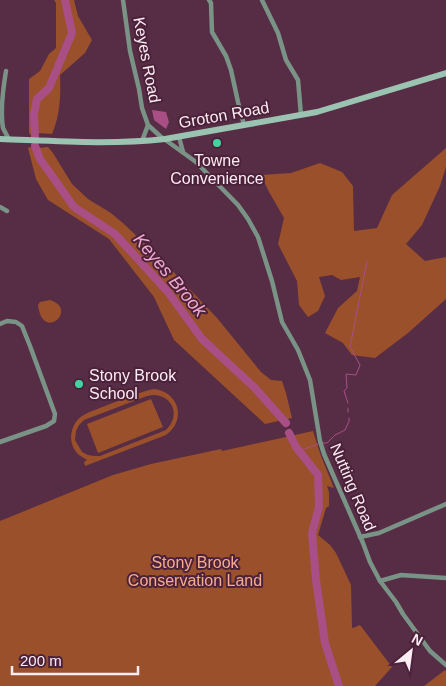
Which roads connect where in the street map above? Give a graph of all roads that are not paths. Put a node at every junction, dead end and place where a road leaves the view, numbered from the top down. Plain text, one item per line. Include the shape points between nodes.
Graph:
1 (123, 0) edge
2 (209, 0) edge
3 (262, 0) edge
4 (6, 71) dead end
5 (446, 73) edge
6 (301, 115) junction
7 (148, 124) junction
8 (244, 125) junction
9 (179, 137) junction
10 (0, 139) edge
11 (9, 139) junction
12 (165, 140) junction
13 (141, 142) junction
14 (183, 152) junction
15 (0, 207) edge
16 (7, 211) dead end
17 (0, 324) edge
18 (0, 442) edge
19 (446, 504) edge
20 (360, 537) junction
21 (446, 578) edge
22 (380, 580) junction
23 (446, 665) edge

1 - 7 street, Keyes Road via 142,108
2 - 8 street via 212,32 231,70
3 - 6 street via 278,33 286,60 298,80
4 - 11 street via 2,120
5 - 6 main road, Groton Road
6 - 8 main road, Groton Road
7 - 12 street, Keyes Road
7 - 13 street, Keyes Road
8 - 9 main road, Groton Road
9 - 12 main road, Groton Road
9 - 14 street
10 - 11 main road, Groton Road
11 - 13 main road, Groton Road
12 - 13 main road, Groton Road
12 - 14 street, Nutting Road
14 - 20 street, Nutting Road via 238,205 258,237 282,322 310,380 324,454
15 - 16 street
17 - 18 street via 7,321 22,326 56,414 54,421 46,426
19 - 20 street
20 - 22 street, Nutting Road
21 - 22 street via 401,575
22 - 23 street, Nutting Road via 430,651

